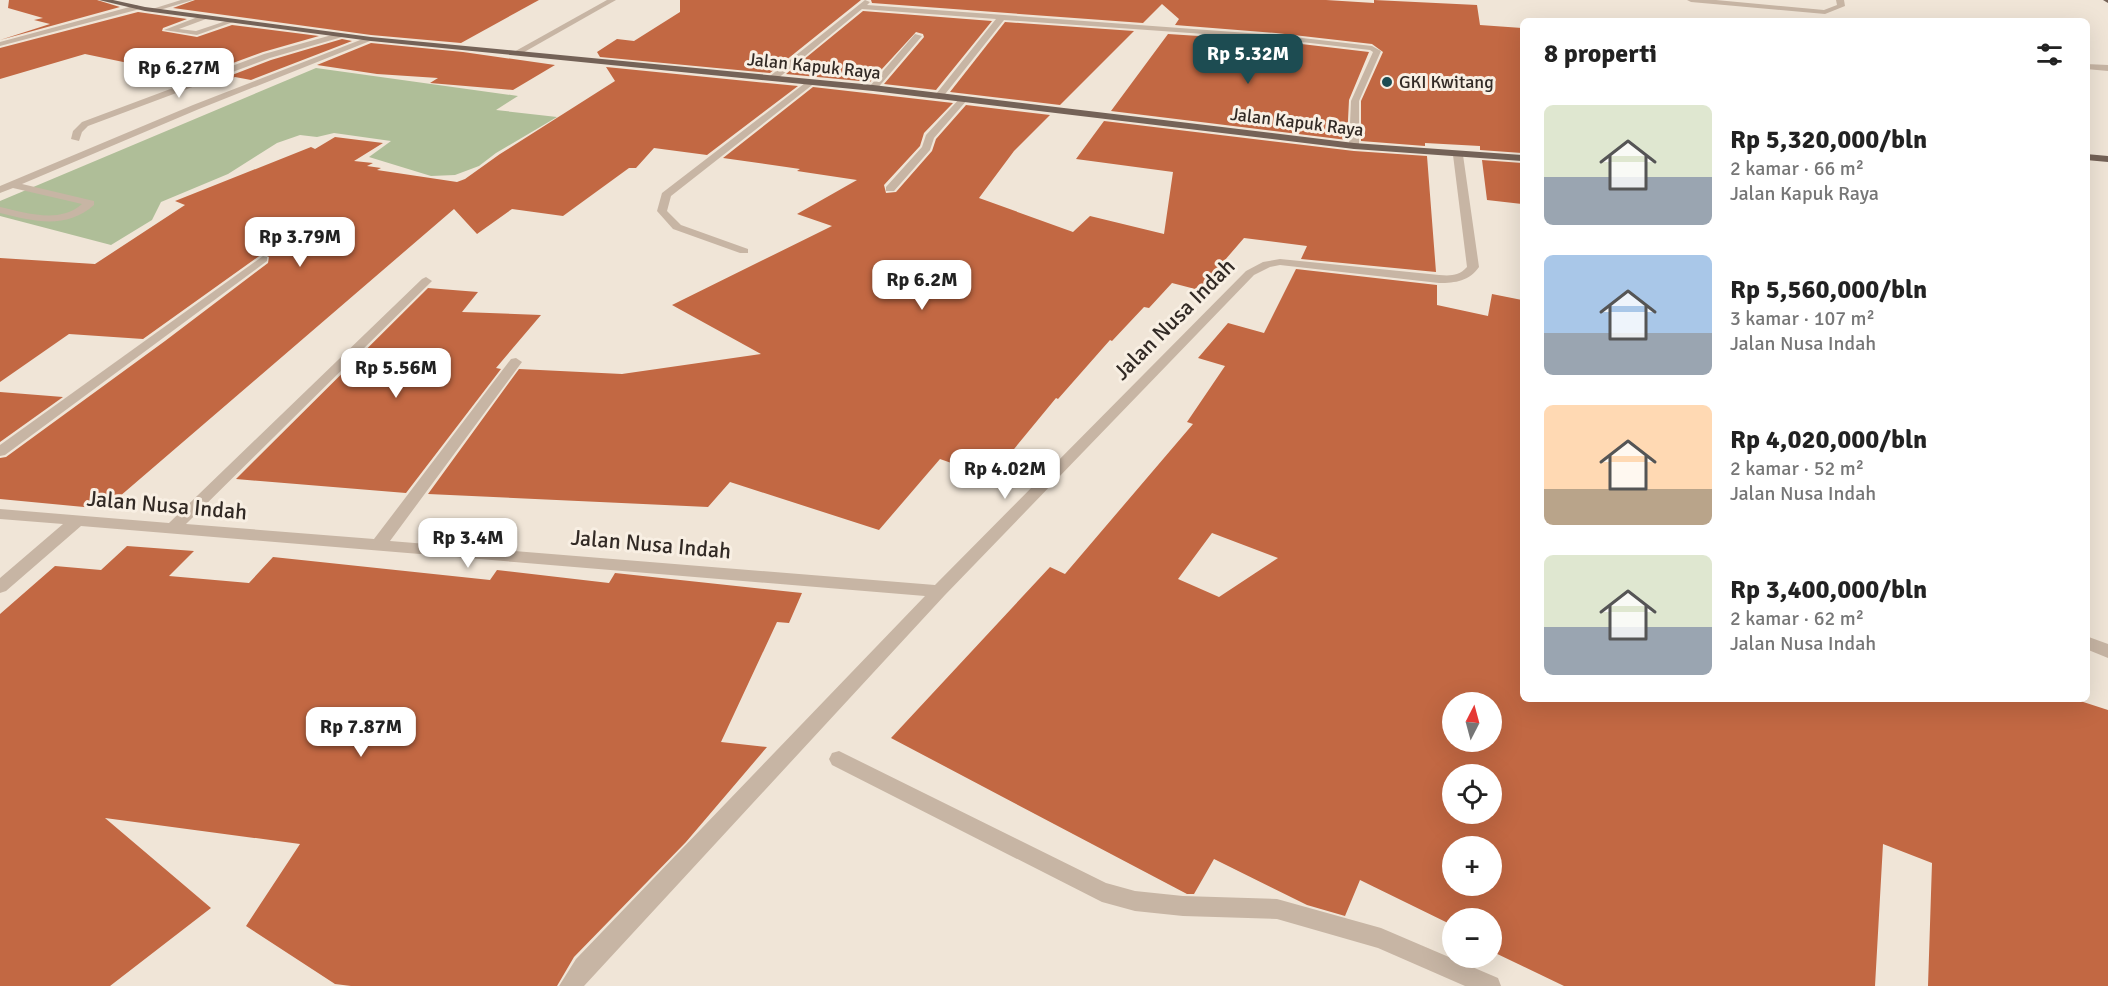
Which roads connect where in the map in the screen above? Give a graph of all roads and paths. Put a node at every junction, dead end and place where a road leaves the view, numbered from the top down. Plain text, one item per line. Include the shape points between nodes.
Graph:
1 (103, 0) edge
2 (176, 0) edge
3 (189, 0) edge
4 (612, 0) edge
5 (868, 0) edge
6 (1691, 0) edge
7 (1697, 0) edge
8 (1840, 0) edge
9 (860, 7) junction
10 (145, 9) junction
11 (1003, 16) junction
12 (202, 17) junction
13 (232, 21) junction
14 (339, 35) junction
15 (918, 36) dead end
16 (371, 39) junction
17 (0, 44) edge
18 (516, 53) junction
19 (2090, 66) edge
20 (2108, 68) edge
21 (773, 78) junction
22 (812, 82) junction
23 (873, 88) junction
24 (939, 96) junction
25 (964, 99) junction
26 (76, 139) dead end
27 (1354, 146) junction
28 (1458, 155) junction
29 (1520, 158) edge
30 (2090, 158) edge
31 (2108, 159) edge
32 (11, 185) junction
33 (890, 189) dead end
34 (0, 190) edge
35 (0, 210) edge
36 (744, 251) dead end
37 (263, 260) dead end
38 (426, 281) dead end
39 (516, 362) dead end
40 (0, 452) edge
41 (0, 514) edge
42 (78, 520) junction
43 (172, 528) junction
44 (378, 545) junction
45 (0, 587) edge
46 (939, 591) junction
47 (2090, 644) edge
48 (2108, 651) edge
49 (839, 759) dead end
50 (570, 986) edge
51 (1490, 986) edge

1 - 10 main road, Jalan Kapuk Raya
2 - 10 street
3 - 10 street
4 - 18 street
5 - 9 street
6 - 7 street
7 - 8 street via 1825,12 1841,6
9 - 11 street
9 - 21 street
10 - 12 main road, Jalan Kapuk Raya
10 - 17 street
11 - 24 street
11 - 27 street via 1335,42 1377,51 1355,101
12 - 13 main road, Jalan Kapuk Raya
12 - 13 street via 168,30 197,33
13 - 14 main road, Jalan Kapuk Raya
14 - 16 main road, Jalan Kapuk Raya
14 - 26 street via 267,56 85,124
15 - 23 street
16 - 18 main road, Jalan Kapuk Raya
16 - 32 street via 196,106
18 - 21 main road, Jalan Kapuk Raya
19 - 20 street
21 - 22 main road, Jalan Kapuk Raya
22 - 23 main road, Jalan Kapuk Raya
22 - 36 street via 666,195 662,211 677,226
23 - 24 main road, Jalan Kapuk Raya
24 - 25 main road, Jalan Kapuk Raya
25 - 27 main road, Jalan Kapuk Raya
25 - 33 street
27 - 28 main road, Jalan Kapuk Raya
28 - 29 main road, Jalan Kapuk Raya
28 - 46 street, Jalan Nusa Indah via 1473,267 1469,273 1439,279 1295,262 1257,267
30 - 31 main road
32 - 34 street
32 - 35 street via 90,203 55,220
37 - 40 street
38 - 43 street
39 - 44 street
41 - 42 street, Jalan Nusa Indah
42 - 43 street, Jalan Nusa Indah
42 - 45 street
43 - 44 street, Jalan Nusa Indah
44 - 46 street, Jalan Nusa Indah
46 - 50 street, Jalan Nusa Indah
47 - 48 street
49 - 51 street via 1102,892 1135,901 1183,906 1277,909 1381,938

